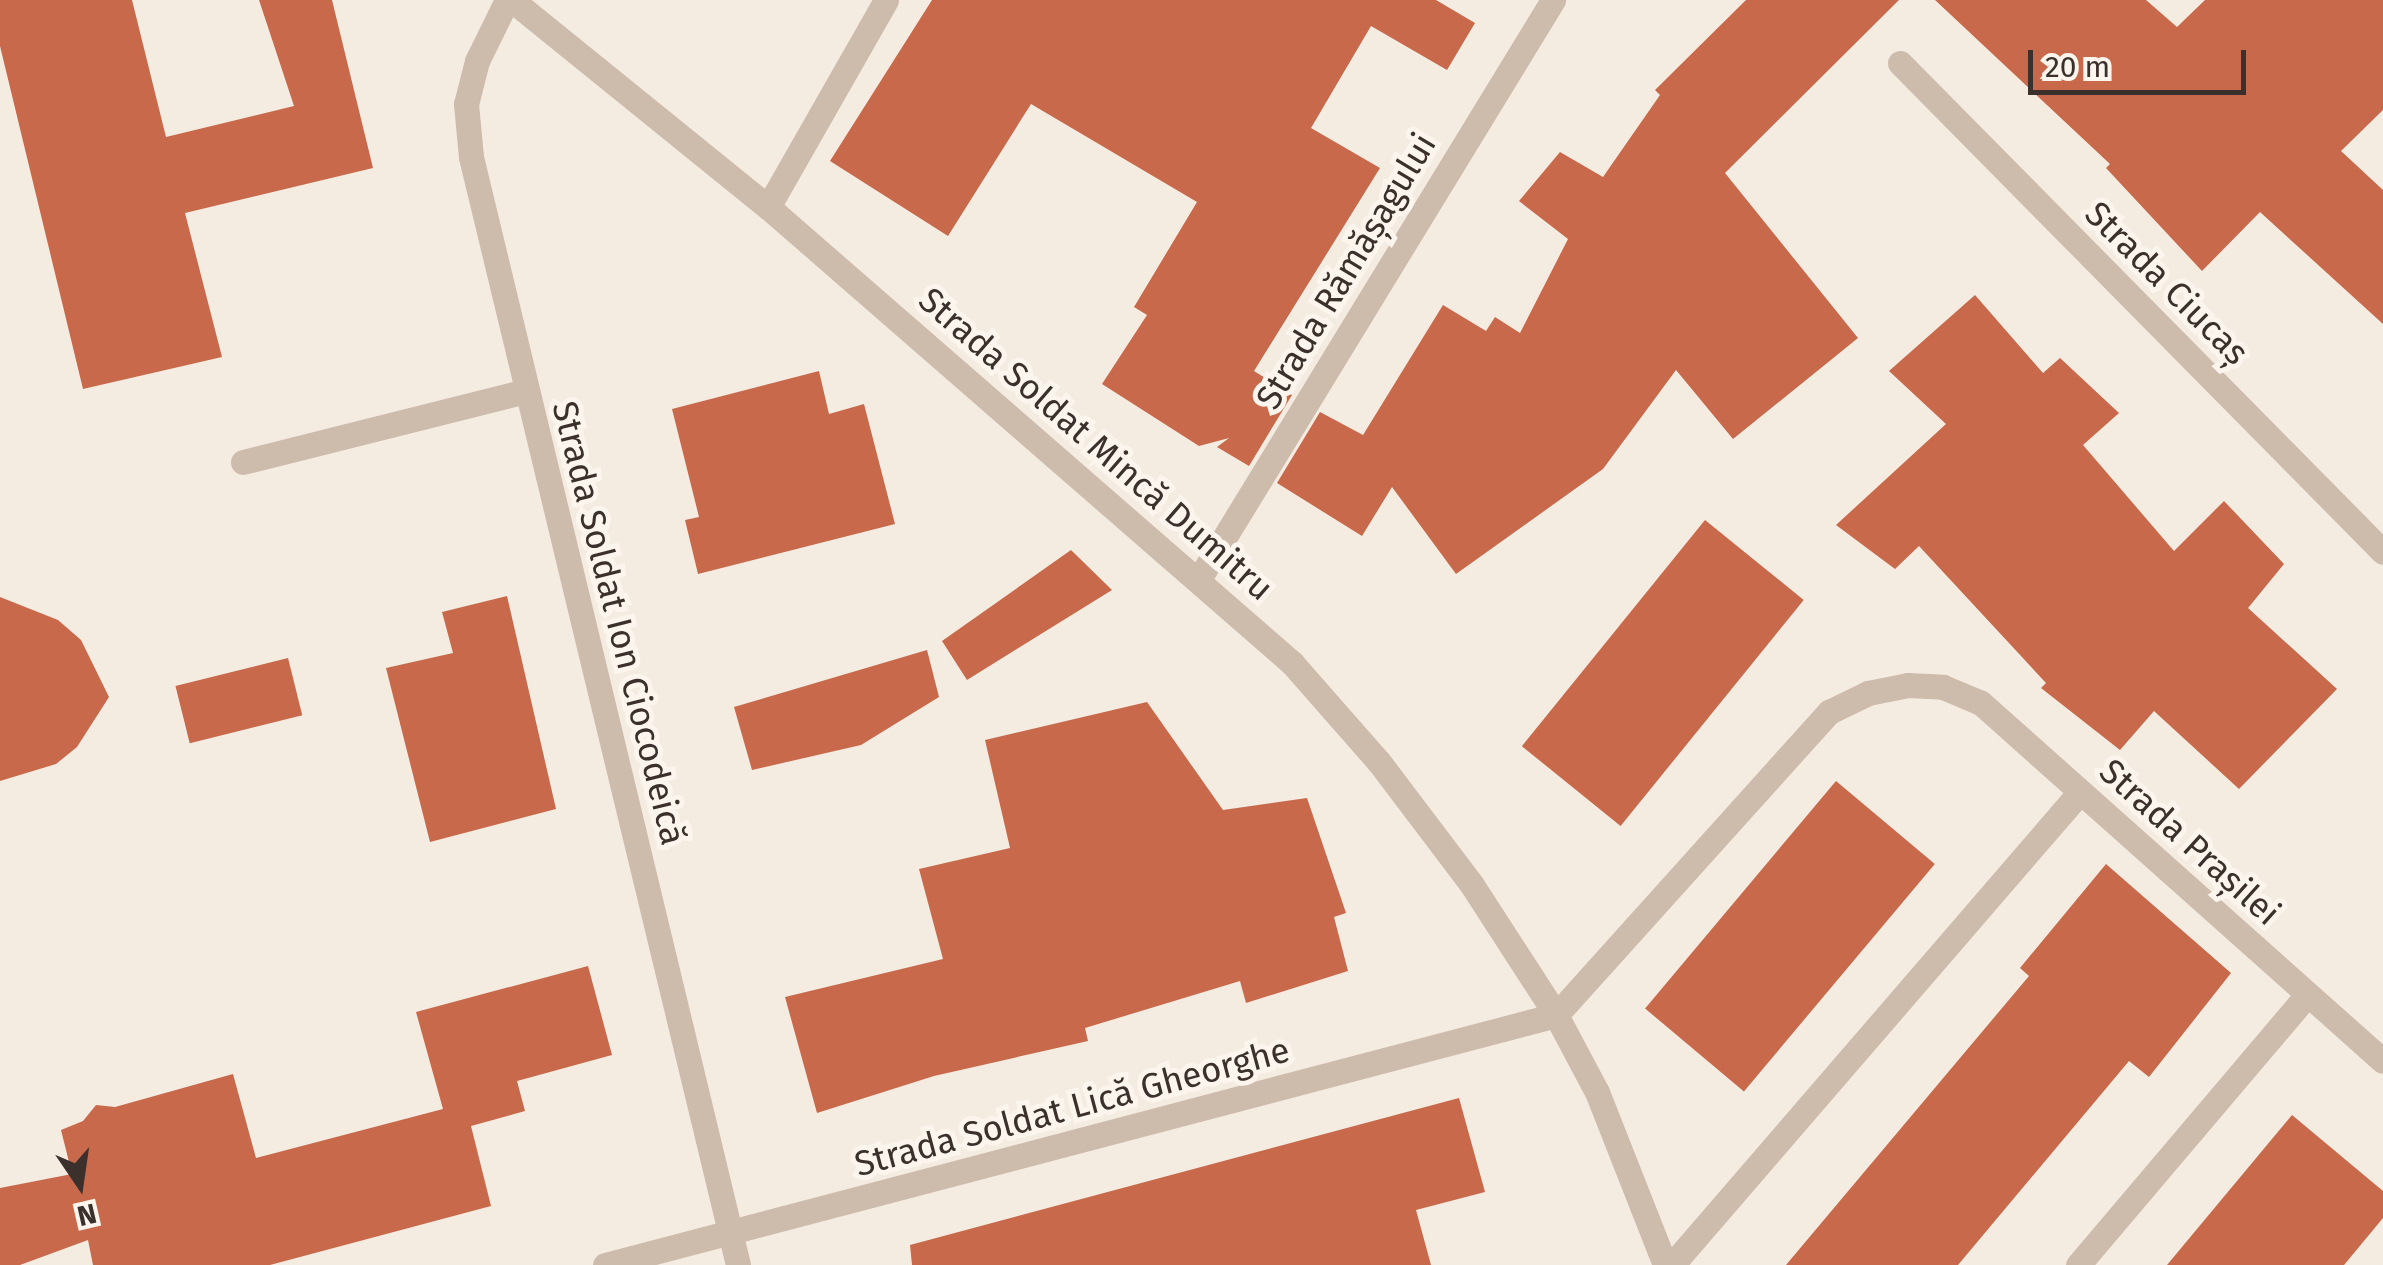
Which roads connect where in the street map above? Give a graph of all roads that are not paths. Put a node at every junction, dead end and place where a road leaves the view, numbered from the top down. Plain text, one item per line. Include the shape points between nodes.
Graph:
1 (510, 0) edge
2 (886, 0) edge
3 (1553, 0) edge
4 (1900, 64) dead end
5 (768, 207) junction
6 (526, 390) junction
7 (243, 462) dead end
8 (2383, 552) edge
9 (1199, 579) junction
10 (2080, 792) junction
11 (2308, 994) junction
12 (1556, 1014) junction
13 (2383, 1061) edge
14 (730, 1232) junction
15 (606, 1265) edge
16 (738, 1265) edge
17 (1668, 1265) edge
18 (2078, 1265) edge

1 - 5 street, Strada Soldat Mincă Dumitru
1 - 6 street, Strada Soldat Ion Ciocodeică via 477,61 466,104 471,156
2 - 5 street
3 - 9 street, Strada Rămășagului
4 - 8 street, Strada Ciucaș
5 - 9 street, Strada Soldat Mincă Dumitru
6 - 7 street
6 - 14 street, Strada Soldat Ion Ciocodeică
9 - 12 street, Strada Soldat Mincă Dumitru via 1292,662 1379,762 1472,885
10 - 11 street, Strada Prașilei
10 - 12 street, Strada Prașilei via 1981,703 1943,687 1868,693 1829,712
10 - 17 street
11 - 13 street, Strada Prașilei
11 - 18 street
12 - 14 street, Strada Soldat Lică Gheorghe
12 - 17 street, Strada Soldat Mincă Dumitru
14 - 15 street, Strada Soldat Lică Gheorghe
14 - 16 street, Strada Soldat Ion Ciocodeică

